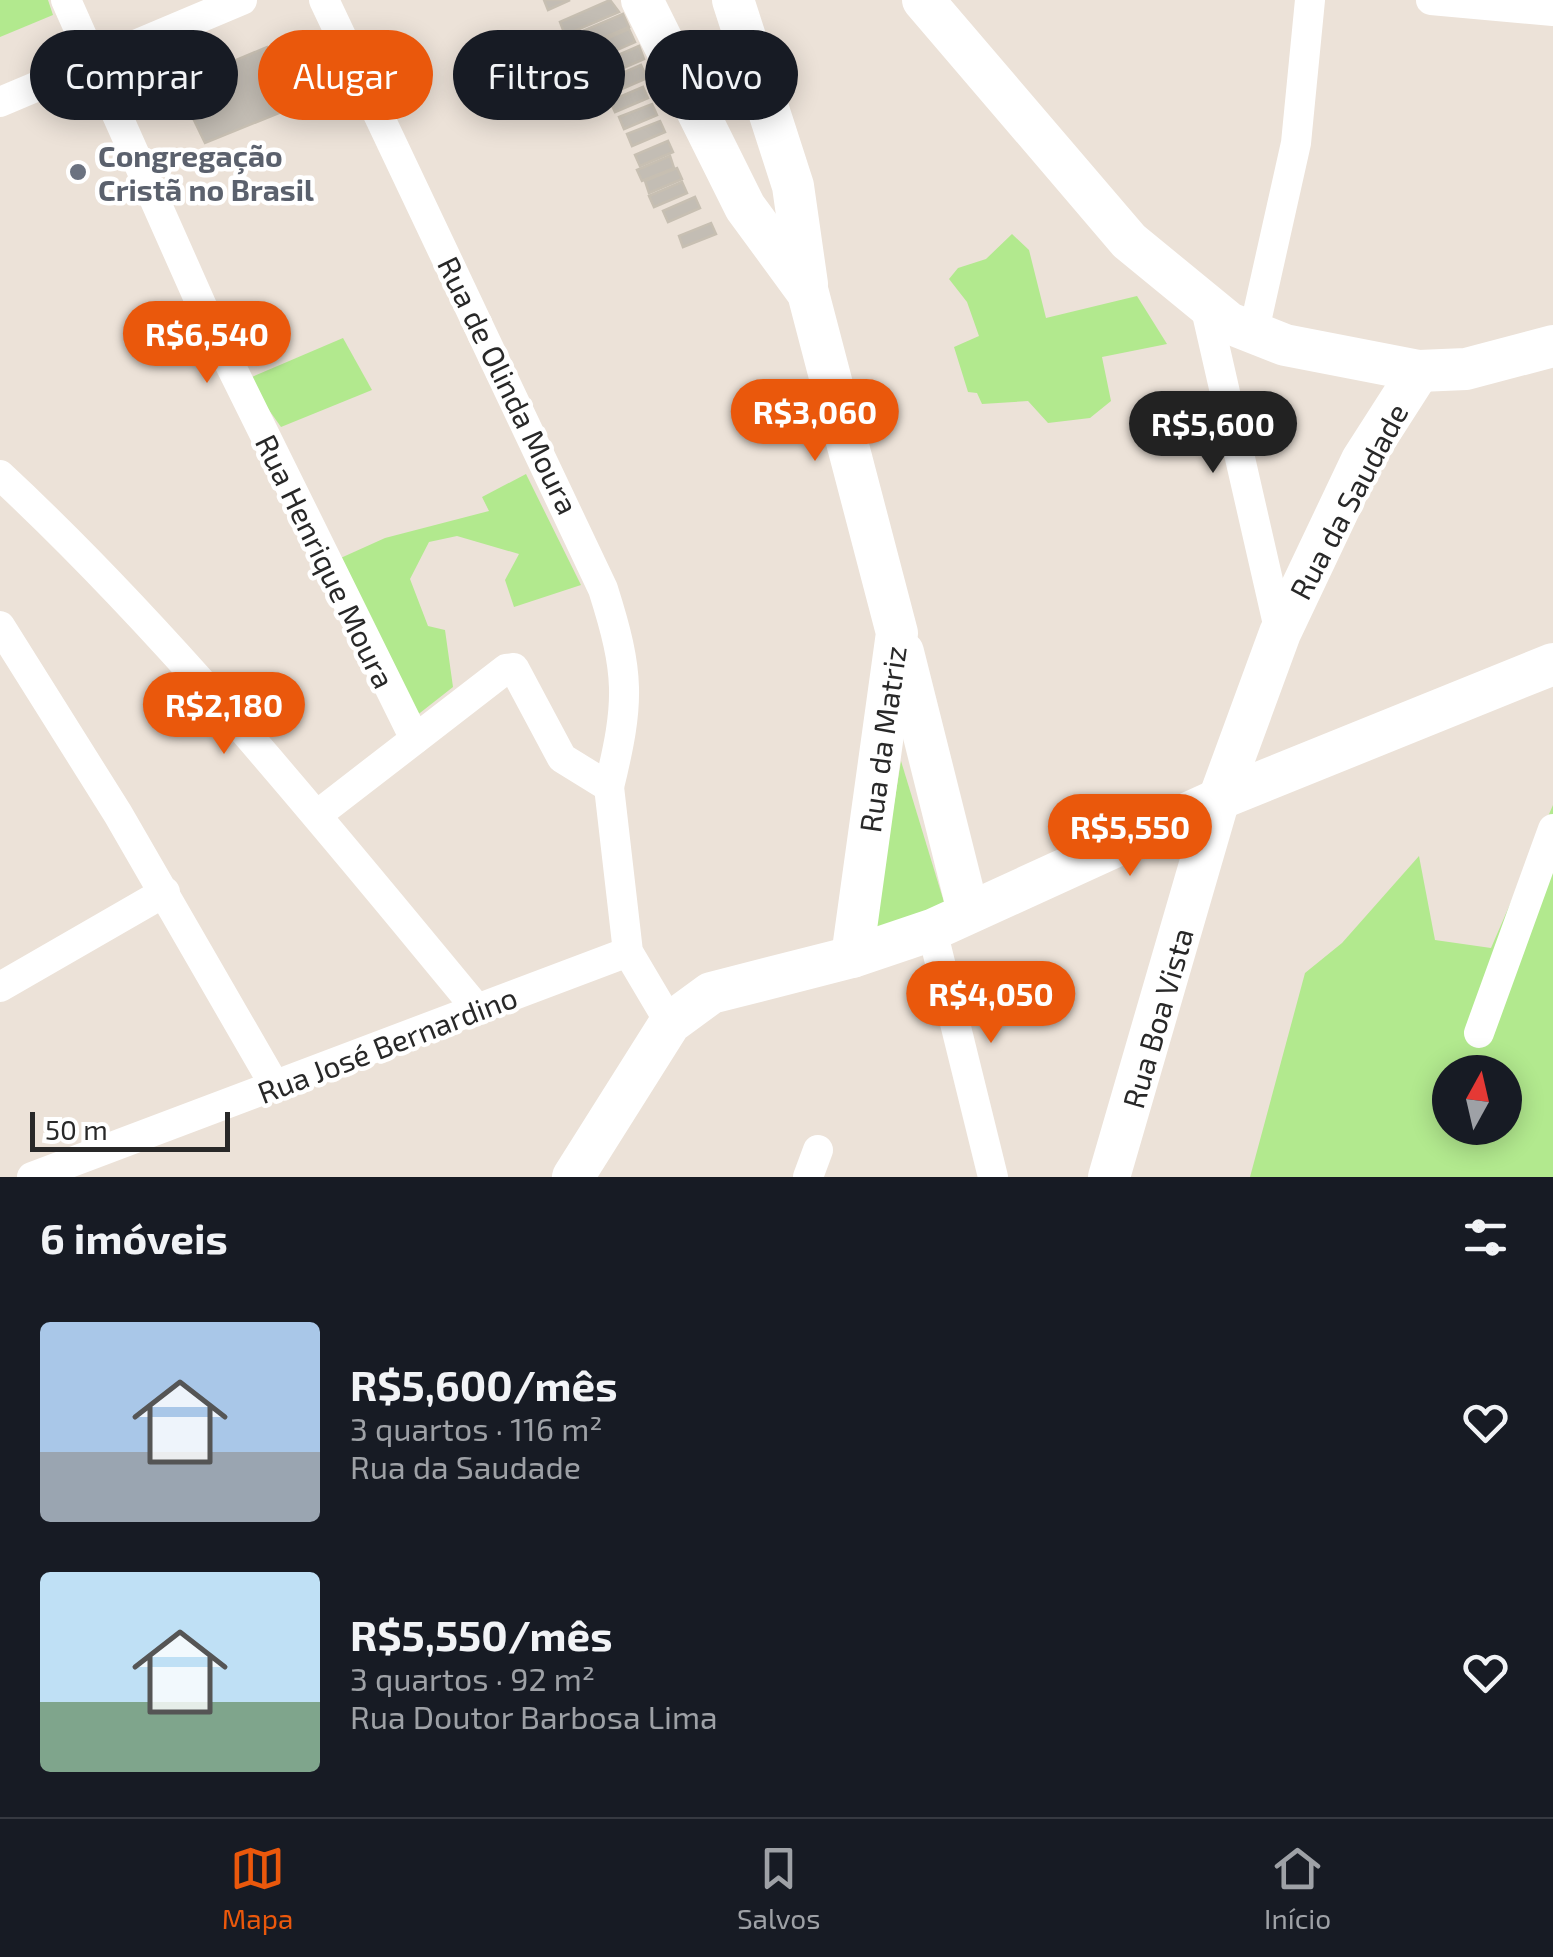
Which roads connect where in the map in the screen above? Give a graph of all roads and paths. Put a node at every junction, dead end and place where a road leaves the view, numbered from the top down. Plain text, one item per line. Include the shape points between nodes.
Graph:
1 (66, 0) edge
2 (242, 0) edge
3 (324, 0) edge
4 (642, 0) edge
5 (733, 0) edge
6 (1310, 0) edge
7 (1431, 0) edge
8 (930, 2) edge
9 (1553, 11) edge
10 (79, 30) edge
11 (171, 30) edge
12 (30, 89) edge
13 (0, 102) edge
14 (119, 120) edge
15 (793, 186) junction
16 (746, 207) junction
17 (808, 293) junction
18 (1205, 306) junction
19 (1252, 335) junction
20 (1553, 346) edge
21 (1419, 371) junction
22 (0, 474) edge
23 (0, 626) edge
24 (897, 632) junction
25 (1280, 632) junction
26 (1553, 664) edge
27 (415, 739) junction
28 (609, 786) junction
29 (1219, 800) junction
30 (317, 815) junction
31 (1553, 828) edge
32 (165, 892) junction
33 (950, 920) junction
34 (628, 952) junction
35 (852, 957) junction
36 (0, 987) edge
37 (478, 1010) junction
38 (670, 1024) junction
39 (1478, 1033) dead end
40 (275, 1086) junction
41 (32, 1177) edge
42 (573, 1177) edge
43 (993, 1177) edge
44 (1109, 1177) edge

1 - 10 street, Rua Henrique Moura
2 - 11 street
3 - 28 street, Rua de Olinda Moura via 603,588 620,644 626,710
4 - 16 street, Rua da Matriz
5 - 15 street, Rua da Matriz
6 - 19 street via 1296,143
7 - 9 street
8 - 18 street via 1129,241
12 - 13 street
14 - 27 street, Rua Henrique Moura via 209,322
15 - 16 street
15 - 17 street, Rua da Matriz
16 - 17 street, Rua da Matriz
17 - 24 street, Rua da Matriz
18 - 19 street
18 - 25 street, Rua da Saudade
19 - 21 street
20 - 21 street via 1466,369
21 - 25 street, Rua da Saudade via 1362,460
22 - 30 street via 120,594
23 - 32 street
24 - 33 street
24 - 35 street, Rua da Matriz
25 - 29 street, Rua da Saudade
26 - 29 street
27 - 28 street via 514,668 562,758
27 - 30 street
28 - 34 street, Rua de Olinda Moura
29 - 33 street
29 - 44 street, Rua Boa Vista
30 - 37 street
31 - 39 street
32 - 36 street
32 - 40 street
33 - 35 street
33 - 43 street
34 - 37 street, Rua José Bernardino
34 - 38 street
35 - 38 street via 711,993
37 - 40 street, Rua José Bernardino
38 - 42 street
40 - 41 street, Rua José Bernardino

